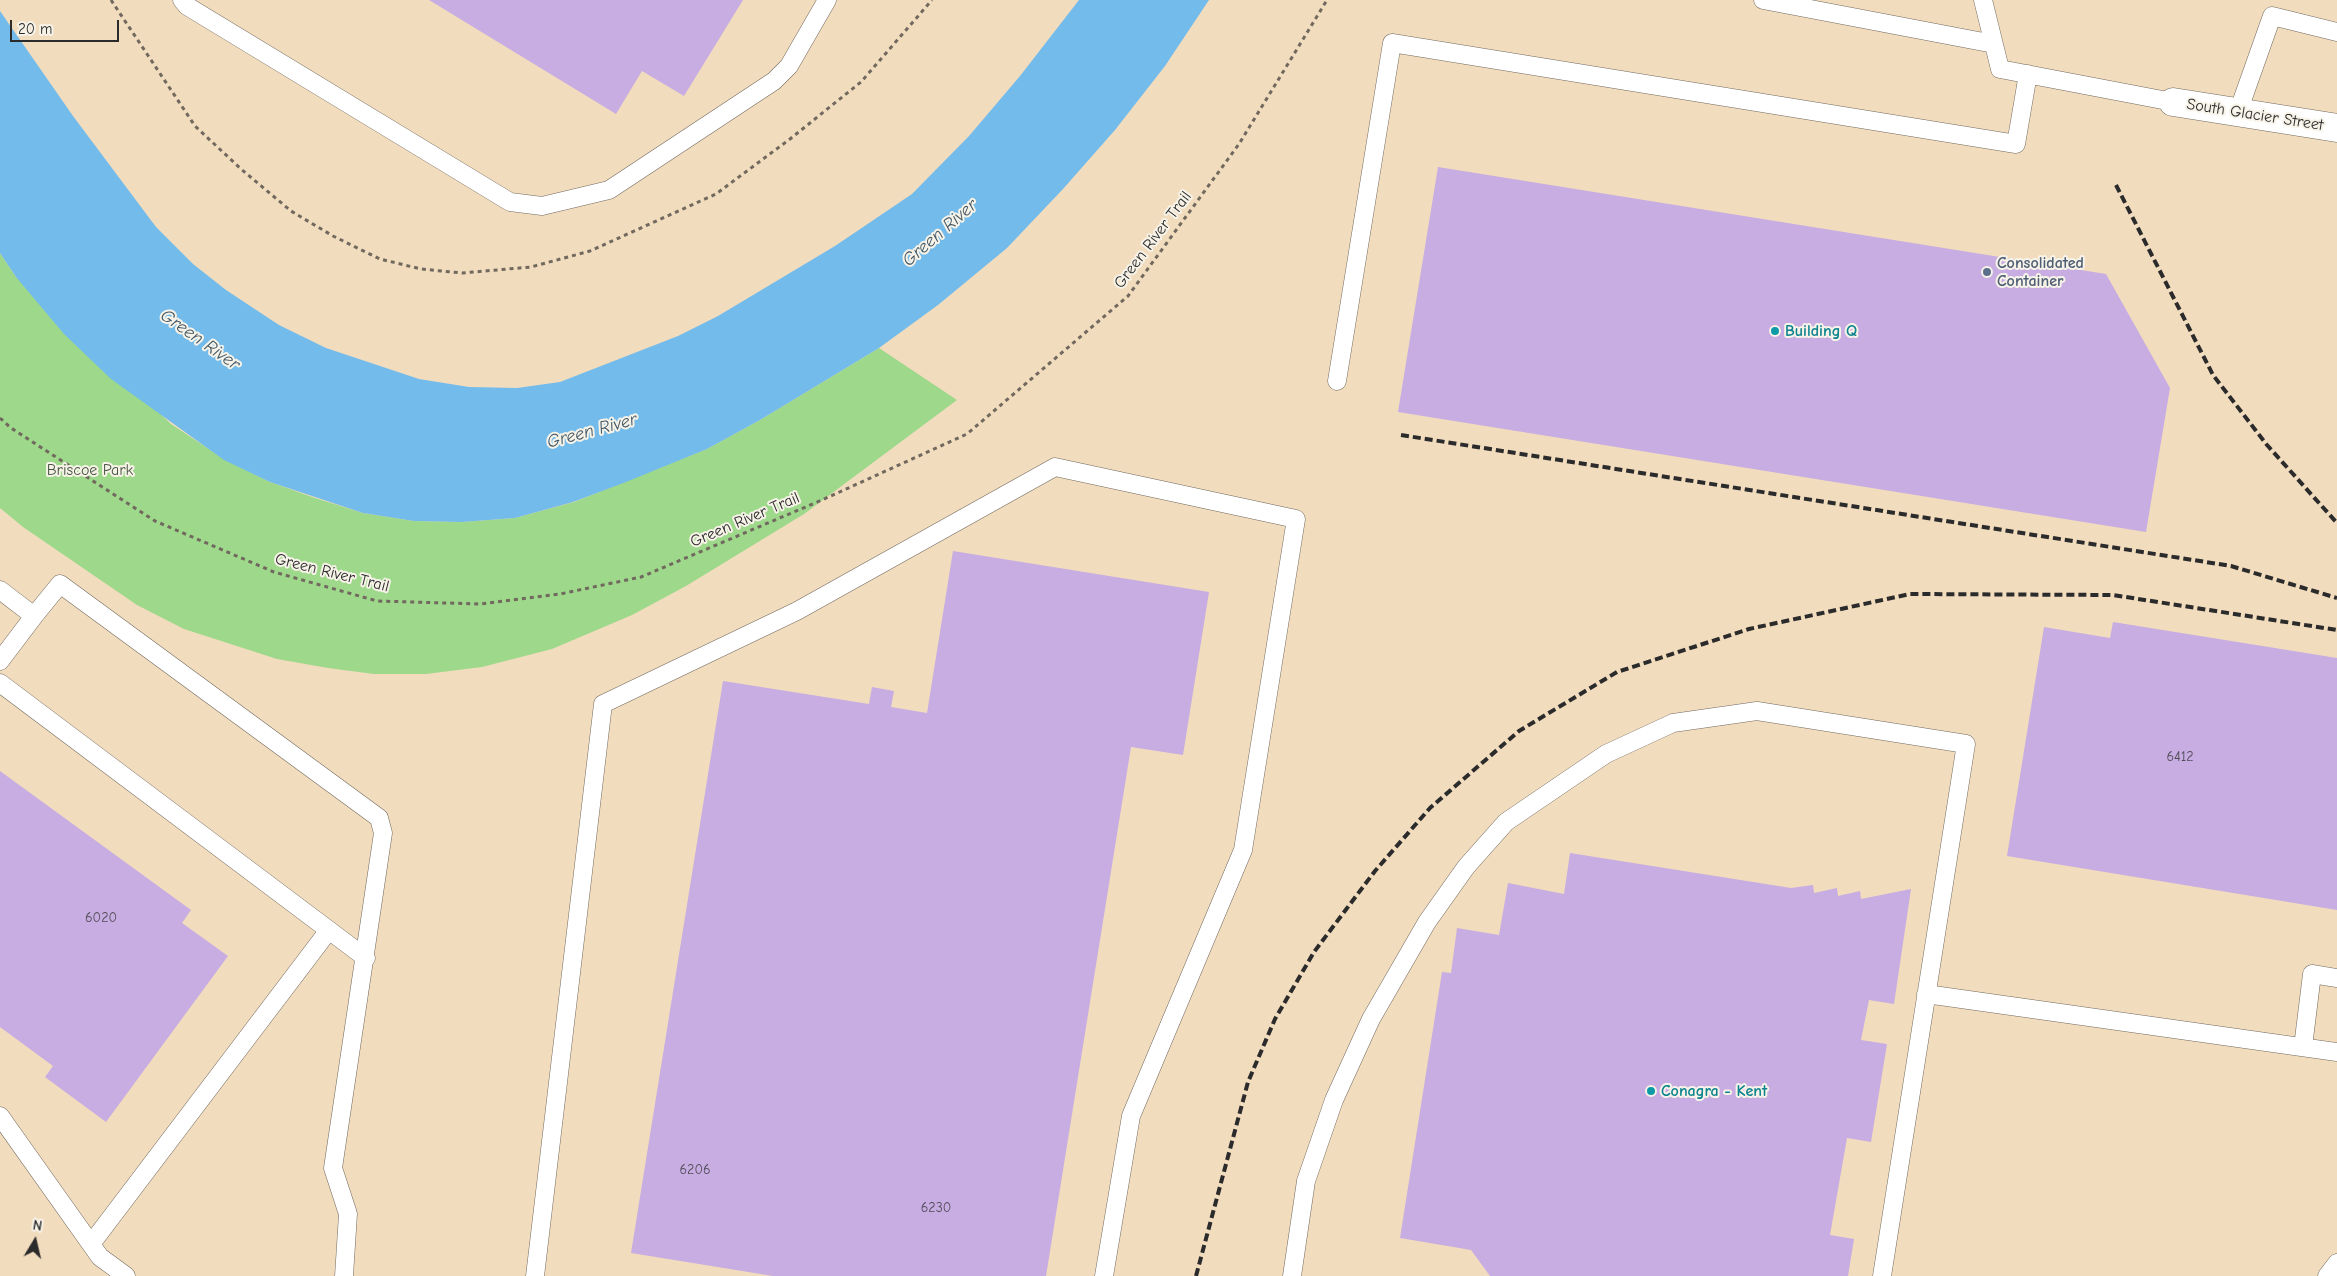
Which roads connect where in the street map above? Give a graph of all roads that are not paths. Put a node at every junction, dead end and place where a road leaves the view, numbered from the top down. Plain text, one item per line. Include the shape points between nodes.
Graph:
1 (182, 0) edge
2 (827, 0) edge
3 (1763, 0) edge
4 (1983, 0) edge
5 (2337, 32) edge
6 (1994, 44) junction
7 (2028, 74) junction
8 (2173, 102) joint
9 (2238, 112) junction
10 (2337, 128) edge
11 (1337, 381) dead end
12 (0, 590) edge
13 (34, 616) junction
14 (0, 661) edge
15 (0, 683) edge
16 (328, 930) junction
17 (366, 958) junction
18 (2337, 978) edge
19 (1926, 994) junction
20 (2303, 1047) junction
21 (2337, 1052) edge
22 (0, 1116) edge
23 (91, 1244) junction
24 (2337, 1262) edge
25 (126, 1276) edge
26 (344, 1276) edge
27 (535, 1276) edge
28 (1104, 1276) edge
29 (1292, 1276) edge
30 (1882, 1276) edge
31 (2327, 1276) edge

1 - 2 lane via 195,11 510,202 542,206 609,190 774,81 789,66
3 - 6 lane
4 - 6 lane
5 - 9 lane via 2272,16
6 - 7 lane via 2000,69
7 - 8 lane
7 - 11 lane via 2016,144 1392,43
8 - 9 street, South Glacier Street
9 - 10 street, South Glacier Street
12 - 13 lane
13 - 14 lane
13 - 17 lane via 60,584 379,818 383,833
15 - 16 lane
16 - 17 lane
16 - 23 lane
17 - 26 lane via 333,1168 348,1214
18 - 20 lane via 2312,974
19 - 20 lane
19 - 29 lane via 1966,744 1757,711 1673,723 1606,754 1506,822 1466,867 1427,922 1372,1019 1334,1100 1306,1181
19 - 30 lane
20 - 21 lane
22 - 23 lane
23 - 25 lane via 100,1257
24 - 31 lane
27 - 28 lane via 603,704 797,611 1055,467 1296,519 1243,850 1131,1116

